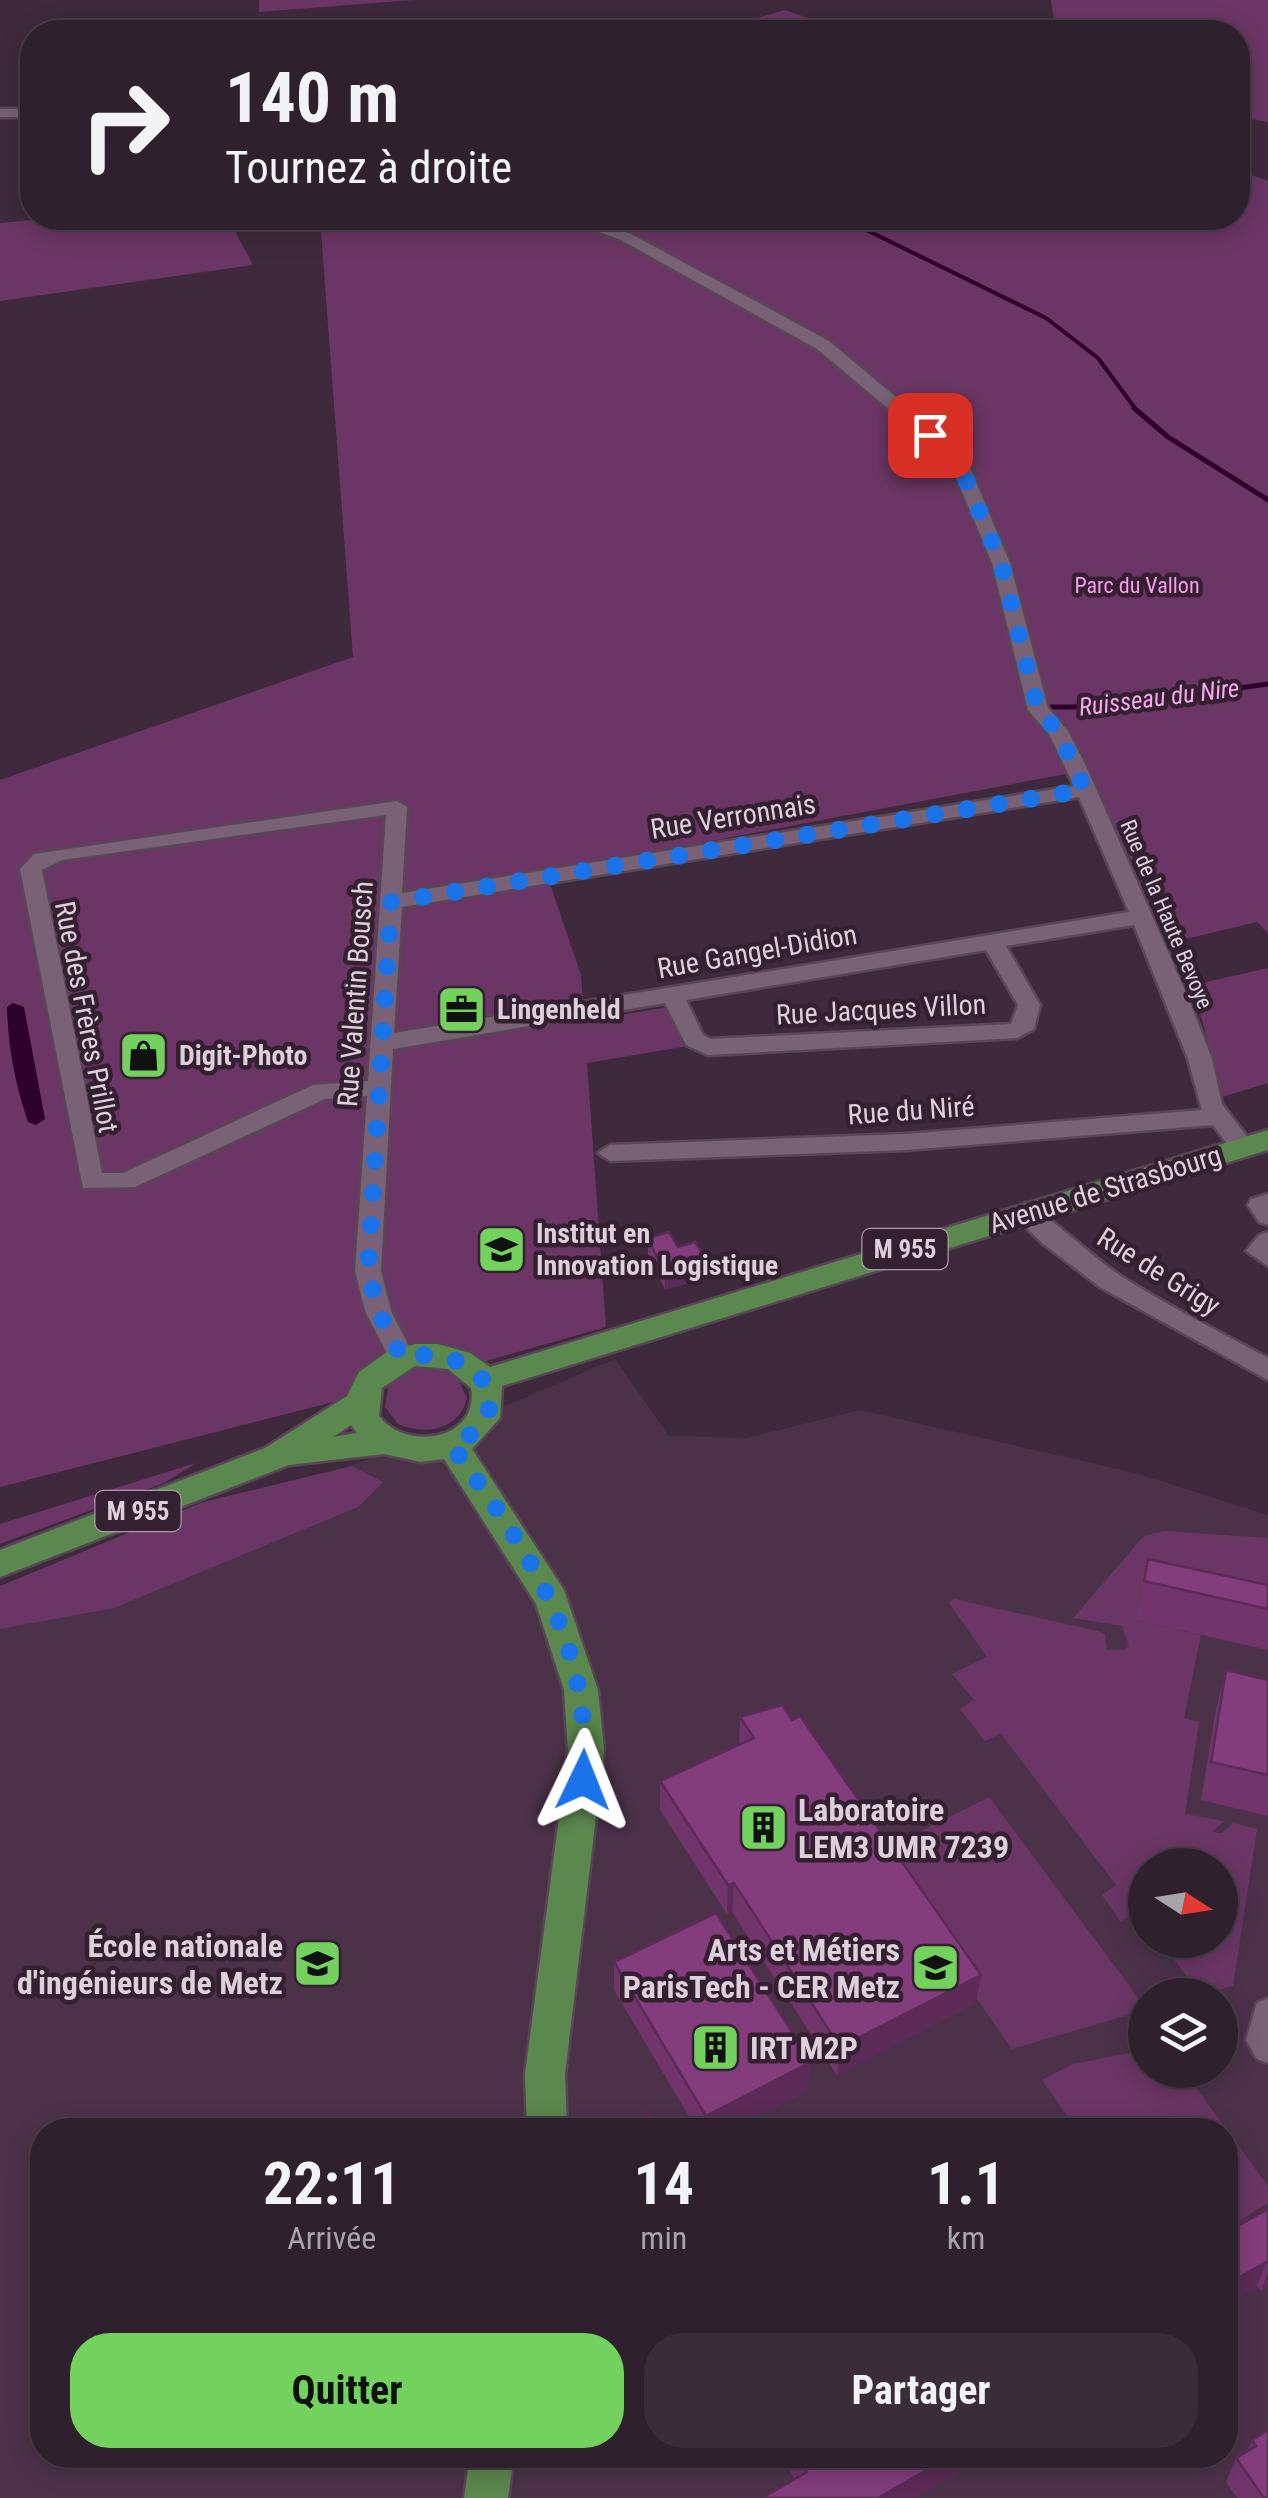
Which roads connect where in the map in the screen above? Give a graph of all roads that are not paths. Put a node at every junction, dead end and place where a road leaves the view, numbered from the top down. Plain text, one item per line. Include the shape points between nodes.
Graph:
1 (605, 230) edge
2 (1085, 790) junction
3 (397, 808) joint
4 (391, 902) junction
5 (1142, 917) junction
6 (992, 941) junction
7 (673, 996) junction
8 (382, 1043) junction
9 (379, 1088) junction
10 (1216, 1116) junction
11 (1256, 1144) edge
12 (610, 1153) dead end
13 (1268, 1203) edge
14 (1026, 1212) junction
15 (1268, 1216) edge
16 (1268, 1241) edge
17 (1268, 1256) edge
18 (402, 1358) junction
19 (1266, 1366) edge
20 (484, 1380) junction
21 (361, 1403) junction
22 (385, 1442) junction
23 (452, 1446) junction
24 (276, 1456) junction
25 (0, 1564) edge
26 (1268, 2013) edge
27 (1268, 2048) edge
28 (545, 2074) junction
29 (528, 2118) edge
30 (547, 2118) edge
31 (490, 2468) edge
32 (486, 2498) edge

1 - 2 street, Rue de la Haute Bevoye via 823,345 946,448 1001,563 1038,710 1058,731
2 - 4 street, Rue Verronnais
2 - 5 street, Rue de la Haute Bevoye
3 - 4 street, Rue Valentin Bousch
3 - 9 street, Rue des Frères Prillot via 60,854 31,869 92,1182 126,1181 321,1092
4 - 8 street, Rue Valentin Bousch
5 - 6 street, Rue Gangel-Didion
5 - 10 street, Rue de la Haute Bevoye via 1189,1028
6 - 7 street, Rue Gangel-Didion
6 - 7 street, Rue Jacques Villon via 1029,1005 1026,1024 1016,1031 708,1047 694,1040
7 - 8 street, Rue Gangel-Didion
8 - 9 street, Rue Valentin Bousch
9 - 18 street, Rue Valentin Bousch via 368,1271 378,1311
10 - 11 street, Rue de la Haute Bevoye
10 - 12 street, Rue du Niré via 906,1142
11 - 14 main road, Avenue de Strasbourg / M 955
13 - 15 street via 1260,1205
14 - 19 street, Rue de Grigy via 1054,1241 1135,1294
14 - 20 main road, Avenue de Strasbourg / M 955
16 - 17 street via 1260,1252
18 - 20 main road via 456,1358
18 - 21 main road via 373,1376
20 - 23 main road via 486,1417
21 - 22 main road via 367,1425
21 - 24 main road, M 955
22 - 23 main road via 417,1450
22 - 24 main road, M 955
23 - 28 main road via 552,1600 581,1690 583,1780
24 - 25 main road, M 955
26 - 27 street via 1262,2040
28 - 29 main road
28 - 30 main road
31 - 32 main road

